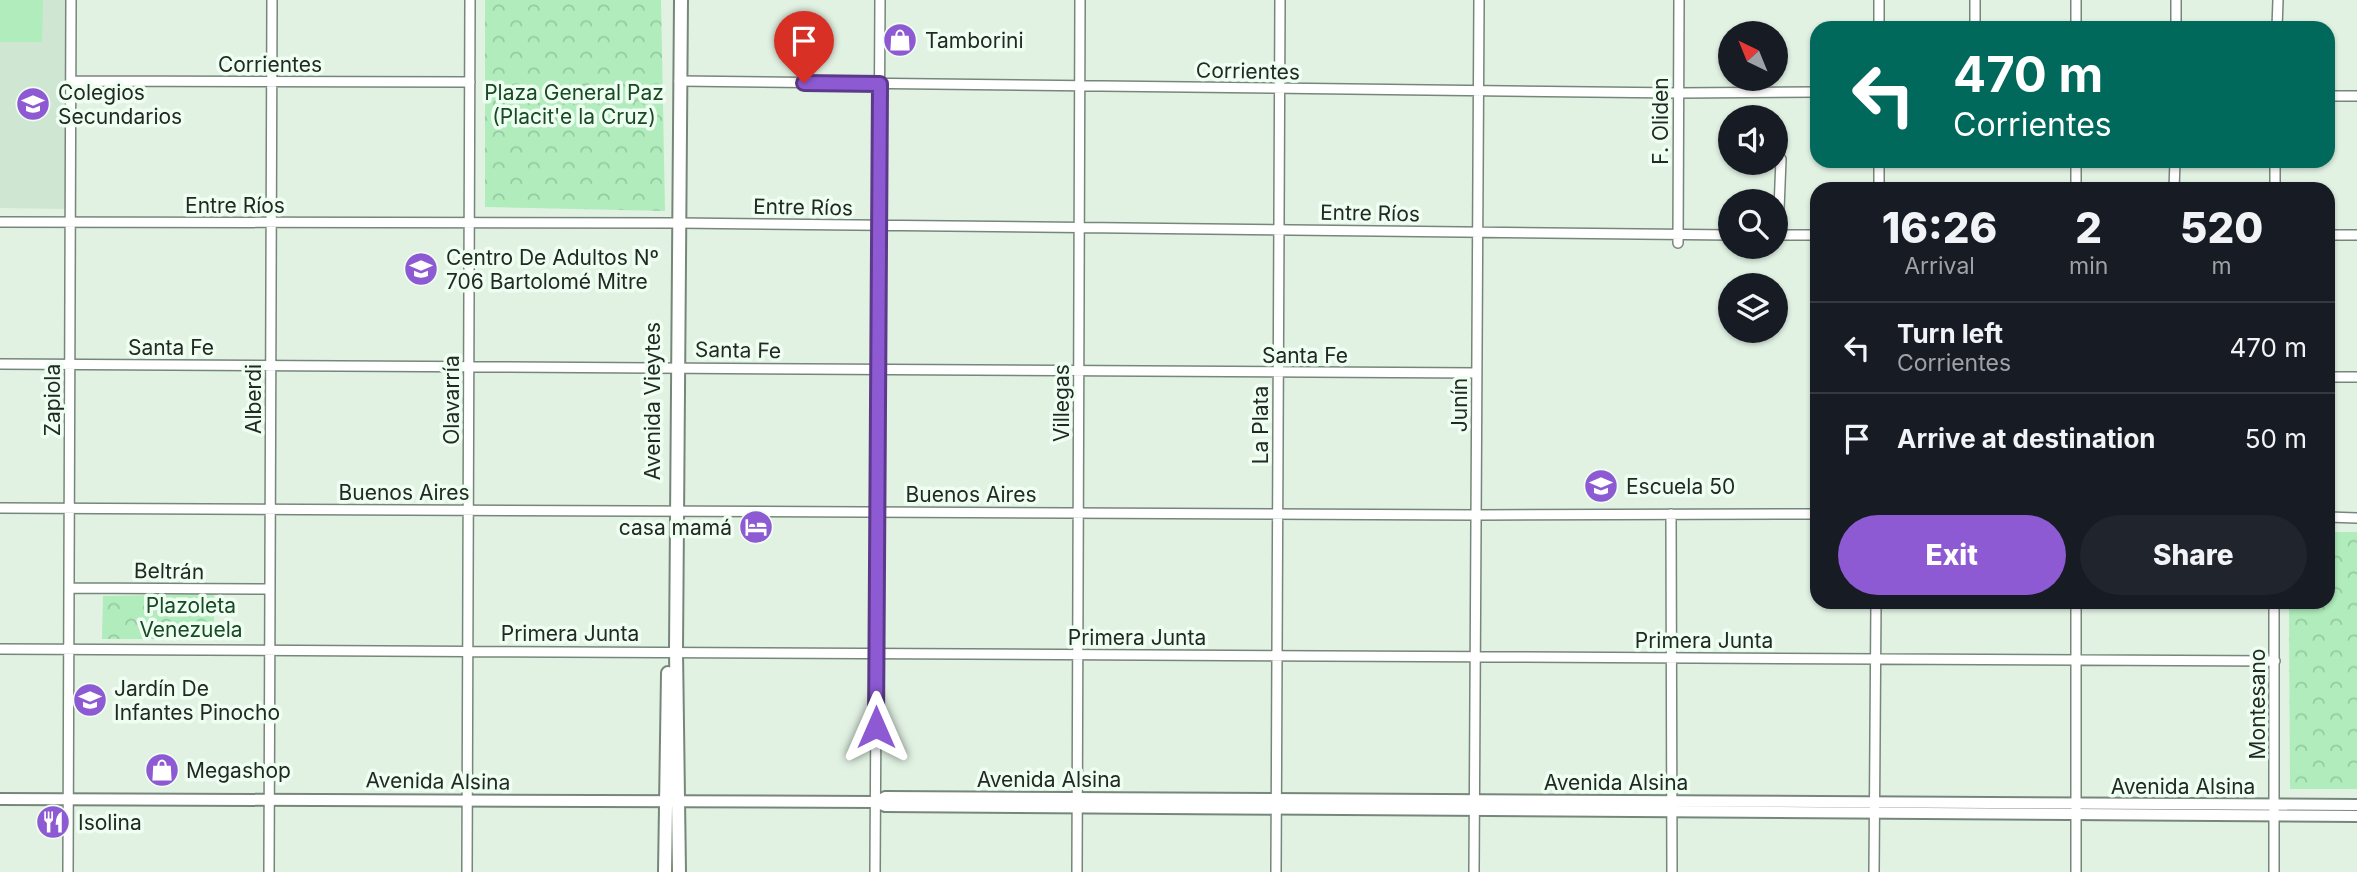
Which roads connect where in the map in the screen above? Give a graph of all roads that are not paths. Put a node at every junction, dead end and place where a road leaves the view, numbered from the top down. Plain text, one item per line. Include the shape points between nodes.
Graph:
1 (71, 0) edge
2 (272, 0) edge
3 (470, 0) edge
4 (673, 0) edge
5 (681, 0) edge
6 (880, 0) edge
7 (1080, 0) edge
8 (1280, 0) edge
9 (1479, 0) edge
10 (1679, 0) edge
11 (1879, 0) edge
12 (1976, 0) edge
13 (2076, 0) edge
14 (2176, 0) edge
15 (2278, 0) edge
16 (1879, 21) edge
17 (1975, 21) edge
18 (2076, 21) edge
19 (2176, 21) edge
20 (2277, 21) edge
21 (71, 81) junction
22 (679, 81) junction
23 (272, 82) junction
24 (470, 82) junction
25 (880, 84) junction
26 (1080, 86) junction
27 (1279, 89) junction
28 (1478, 91) junction
29 (1810, 92) edge
30 (1678, 93) junction
31 (2335, 96) edge
32 (2357, 96) edge
33 (0, 222) edge
34 (70, 222) junction
35 (271, 223) junction
36 (470, 223) junction
37 (676, 223) junction
38 (879, 226) junction
39 (1080, 228) junction
40 (1279, 230) junction
41 (1478, 232) junction
42 (1718, 235) edge
43 (1788, 235) edge
44 (2335, 235) edge
45 (2357, 235) edge
46 (1810, 236) edge
47 (1678, 239) junction
48 (0, 364) edge
49 (70, 364) junction
50 (271, 365) junction
51 (469, 366) junction
52 (674, 367) junction
53 (878, 369) junction
54 (1079, 371) junction
55 (1278, 372) junction
56 (1476, 373) junction
57 (2335, 377) edge
58 (2357, 377) edge
59 (0, 508) edge
60 (69, 508) junction
61 (270, 509) junction
62 (468, 509) junction
63 (674, 510) junction
64 (877, 511) junction
65 (1078, 512) junction
66 (1278, 514) junction
67 (1671, 514) junction
68 (1810, 514) edge
69 (1477, 515) junction
70 (2335, 517) edge
71 (2357, 518) edge
72 (69, 587) junction
73 (270, 589) junction
74 (1875, 609) edge
75 (2076, 609) edge
76 (2274, 609) edge
77 (0, 649) edge
78 (69, 649) junction
79 (270, 650) junction
80 (468, 651) junction
81 (672, 651) junction
82 (876, 653) junction
83 (1078, 654) junction
84 (1277, 655) junction
85 (1475, 656) junction
86 (1673, 657) junction
87 (1875, 658) junction
88 (2076, 659) junction
89 (2274, 661) junction
90 (0, 799) edge
91 (270, 799) junction
92 (69, 800) junction
93 (467, 800) junction
94 (672, 802) junction
95 (876, 802) junction
96 (1077, 802) junction
97 (1276, 804) junction
98 (1474, 805) junction
99 (2357, 805) edge
100 (1672, 806) junction
101 (1874, 808) junction
102 (2077, 810) junction
103 (2275, 811) junction
104 (2357, 816) edge
105 (68, 872) edge
106 (269, 872) edge
107 (467, 872) edge
108 (665, 872) edge
109 (679, 872) edge
110 (875, 872) edge
111 (1077, 872) edge
112 (1276, 872) edge
113 (1474, 872) edge
114 (1672, 872) edge
115 (1874, 872) edge
116 (2077, 872) edge
117 (2274, 872) edge

1 - 21 street, Zapiola
2 - 23 street, Alberdi
3 - 24 street, Olavarría
4 - 37 main road, Avenida Vieytes
5 - 22 main road, Avenida Vieytes
6 - 25 street
7 - 26 street, Villegas
8 - 27 street, La Plata
9 - 28 street, Junín
10 - 30 street, F. Oliden
11 - 16 street
12 - 17 street
13 - 18 street
14 - 19 street
15 - 20 street
21 - 23 street, Corrientes
21 - 34 street, Zapiola
22 - 25 street, Corrientes
22 - 37 main road, Avenida Vieytes
23 - 24 street, Corrientes
23 - 35 street, Alberdi
24 - 36 street, Olavarría
25 - 26 street, Corrientes
25 - 38 street
26 - 27 street, Corrientes
26 - 39 street, Villegas
27 - 28 street, Corrientes
27 - 40 street, La Plata
28 - 30 street, Corrientes
28 - 41 street, Junín
29 - 30 street, Corrientes
30 - 47 street, F. Oliden
31 - 32 street
33 - 34 street, Entre Ríos
34 - 35 street, Entre Ríos
34 - 49 street, Zapiola
35 - 36 street, Entre Ríos
35 - 50 street, Alberdi
36 - 37 street, Entre Ríos
36 - 51 street, Olavarría
37 - 38 street, Entre Ríos
37 - 52 main road, Avenida Vieytes
38 - 39 street, Entre Ríos
38 - 53 street
39 - 40 street, Entre Ríos
39 - 54 street, Villegas
40 - 41 street, Entre Ríos
40 - 55 street, La Plata
41 - 47 street, Entre Ríos
41 - 56 street, Junín
42 - 47 street, Entre Ríos
43 - 46 street
44 - 45 street
48 - 49 street, Santa Fe
49 - 50 street, Santa Fe
49 - 60 street, Zapiola
50 - 51 street, Santa Fe
50 - 61 street, Alberdi
51 - 52 street, Santa Fe
51 - 62 street, Olavarría
52 - 53 street, Santa Fe
52 - 63 main road, Avenida Vieytes
53 - 54 street, Santa Fe
53 - 64 street
54 - 55 street, Santa Fe
54 - 65 street, Villegas
55 - 56 street, Santa Fe
55 - 66 street, La Plata
56 - 69 street, Junín
57 - 58 street
59 - 60 street, Buenos Aires
60 - 61 street, Buenos Aires
60 - 72 street, Zapiola
61 - 62 street, Buenos Aires
61 - 73 street, Alberdi
62 - 63 street, Buenos Aires
62 - 80 street, Olavarría
63 - 64 street, Buenos Aires
63 - 81 main road, Avenida Vieytes
64 - 65 street, Buenos Aires
64 - 82 street
65 - 66 street, Buenos Aires
65 - 83 street, Villegas
66 - 69 street, Buenos Aires
66 - 84 street, La Plata
67 - 68 street, Buenos Aires
67 - 69 street, Buenos Aires
67 - 86 street
69 - 85 street, Junín
70 - 71 street
72 - 73 street, Beltrán
72 - 78 street, Zapiola
73 - 79 street, Alberdi
74 - 87 street
75 - 88 street
76 - 89 street, Montesano
77 - 78 street, Primera Junta
78 - 79 street, Primera Junta
78 - 92 street, Zapiola
79 - 80 street, Primera Junta
79 - 91 street, Alberdi
80 - 81 street, Primera Junta
80 - 93 street, Olavarría
81 - 82 street, Primera Junta
81 - 94 main road, Avenida Vieytes
82 - 83 street, Primera Junta
82 - 95 street
83 - 84 street, Primera Junta
83 - 96 street, Villegas
84 - 85 street, Primera Junta
84 - 97 street, La Plata
85 - 86 street, Primera Junta
85 - 98 street, Junín
86 - 87 street, Primera Junta
86 - 100 street
87 - 88 street, Primera Junta
87 - 101 street
88 - 89 street, Primera Junta
88 - 102 street
89 - 103 street, Montesano
90 - 92 street, Avenida Alsina
91 - 92 street, Avenida Alsina
91 - 93 street, Avenida Alsina
91 - 106 street, Alberdi
92 - 105 street, Zapiola
93 - 94 street, Avenida Alsina
93 - 107 street, Olavarría
94 - 95 street, Avenida Alsina
94 - 108 main road
94 - 109 main road
95 - 96 street, Avenida Alsina via 886,797
95 - 110 street
96 - 97 street, Avenida Alsina
96 - 111 street, Villegas
97 - 98 street, Avenida Alsina
97 - 112 street, La Plata
98 - 100 street, Avenida Alsina
98 - 113 street, Junín
99 - 103 street, Avenida Alsina
100 - 101 street, Avenida Alsina
100 - 114 street
101 - 102 street, Avenida Alsina
101 - 115 street
102 - 103 street, Avenida Alsina
102 - 116 street
103 - 104 street, Avenida Alsina
103 - 117 street, Montesano

